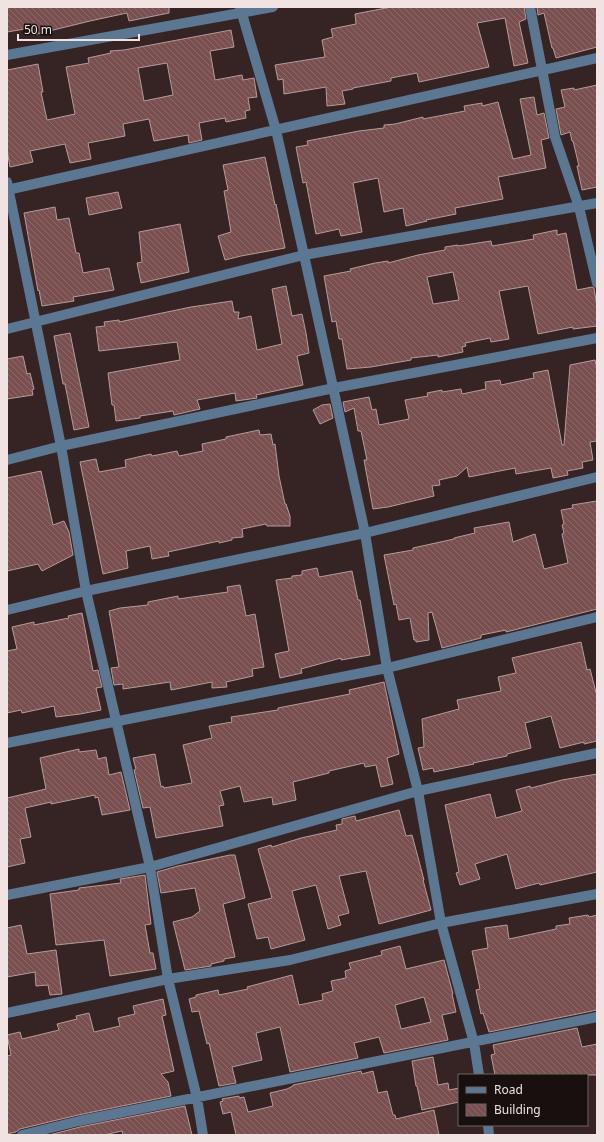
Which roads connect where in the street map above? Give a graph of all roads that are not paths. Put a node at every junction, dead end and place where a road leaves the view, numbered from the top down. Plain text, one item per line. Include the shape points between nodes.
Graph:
1 (273, 7) edge
2 (530, 7) edge
3 (241, 10) edge
4 (7, 55) edge
5 (597, 58) edge
6 (542, 70) junction
7 (276, 130) junction
8 (8, 187) edge
9 (597, 203) edge
10 (579, 207) junction
11 (304, 255) junction
12 (597, 283) edge
13 (36, 322) junction
14 (7, 329) edge
15 (597, 338) edge
16 (334, 388) junction
17 (61, 446) junction
18 (7, 460) edge
19 (597, 477) edge
20 (365, 533) junction
21 (86, 591) junction
22 (7, 610) edge
23 (597, 617) edge
24 (387, 668) junction
25 (115, 721) junction
26 (7, 743) edge
27 (597, 753) edge
28 (418, 791) junction
29 (150, 867) junction
30 (597, 894) edge
31 (7, 895) edge
32 (441, 923) junction
33 (168, 979) junction
34 (7, 1013) edge
35 (597, 1017) edge
36 (474, 1043) junction
37 (479, 1074) edge
38 (197, 1098) junction
39 (22, 1135) edge
40 (203, 1135) edge

1 - 3 street
2 - 6 street
3 - 4 street
3 - 7 street
5 - 6 street
6 - 7 street
6 - 10 street via 556,137
7 - 8 street
7 - 11 street
8 - 13 street
9 - 10 street
10 - 11 street
10 - 12 street
11 - 13 street
11 - 16 street
13 - 14 street
13 - 17 street
15 - 16 street
16 - 17 street
16 - 20 street
17 - 18 street
17 - 21 street
19 - 20 street
20 - 21 street
20 - 24 street
21 - 22 street
21 - 25 street
23 - 24 street
24 - 25 street
24 - 28 street
25 - 26 street
25 - 29 street
27 - 28 street
28 - 29 street
28 - 32 street
29 - 31 street
29 - 33 street
30 - 32 street
32 - 33 street via 290,960
32 - 36 street
33 - 34 street
33 - 38 street
35 - 36 street
36 - 37 street
36 - 38 street
38 - 39 street
38 - 40 street

